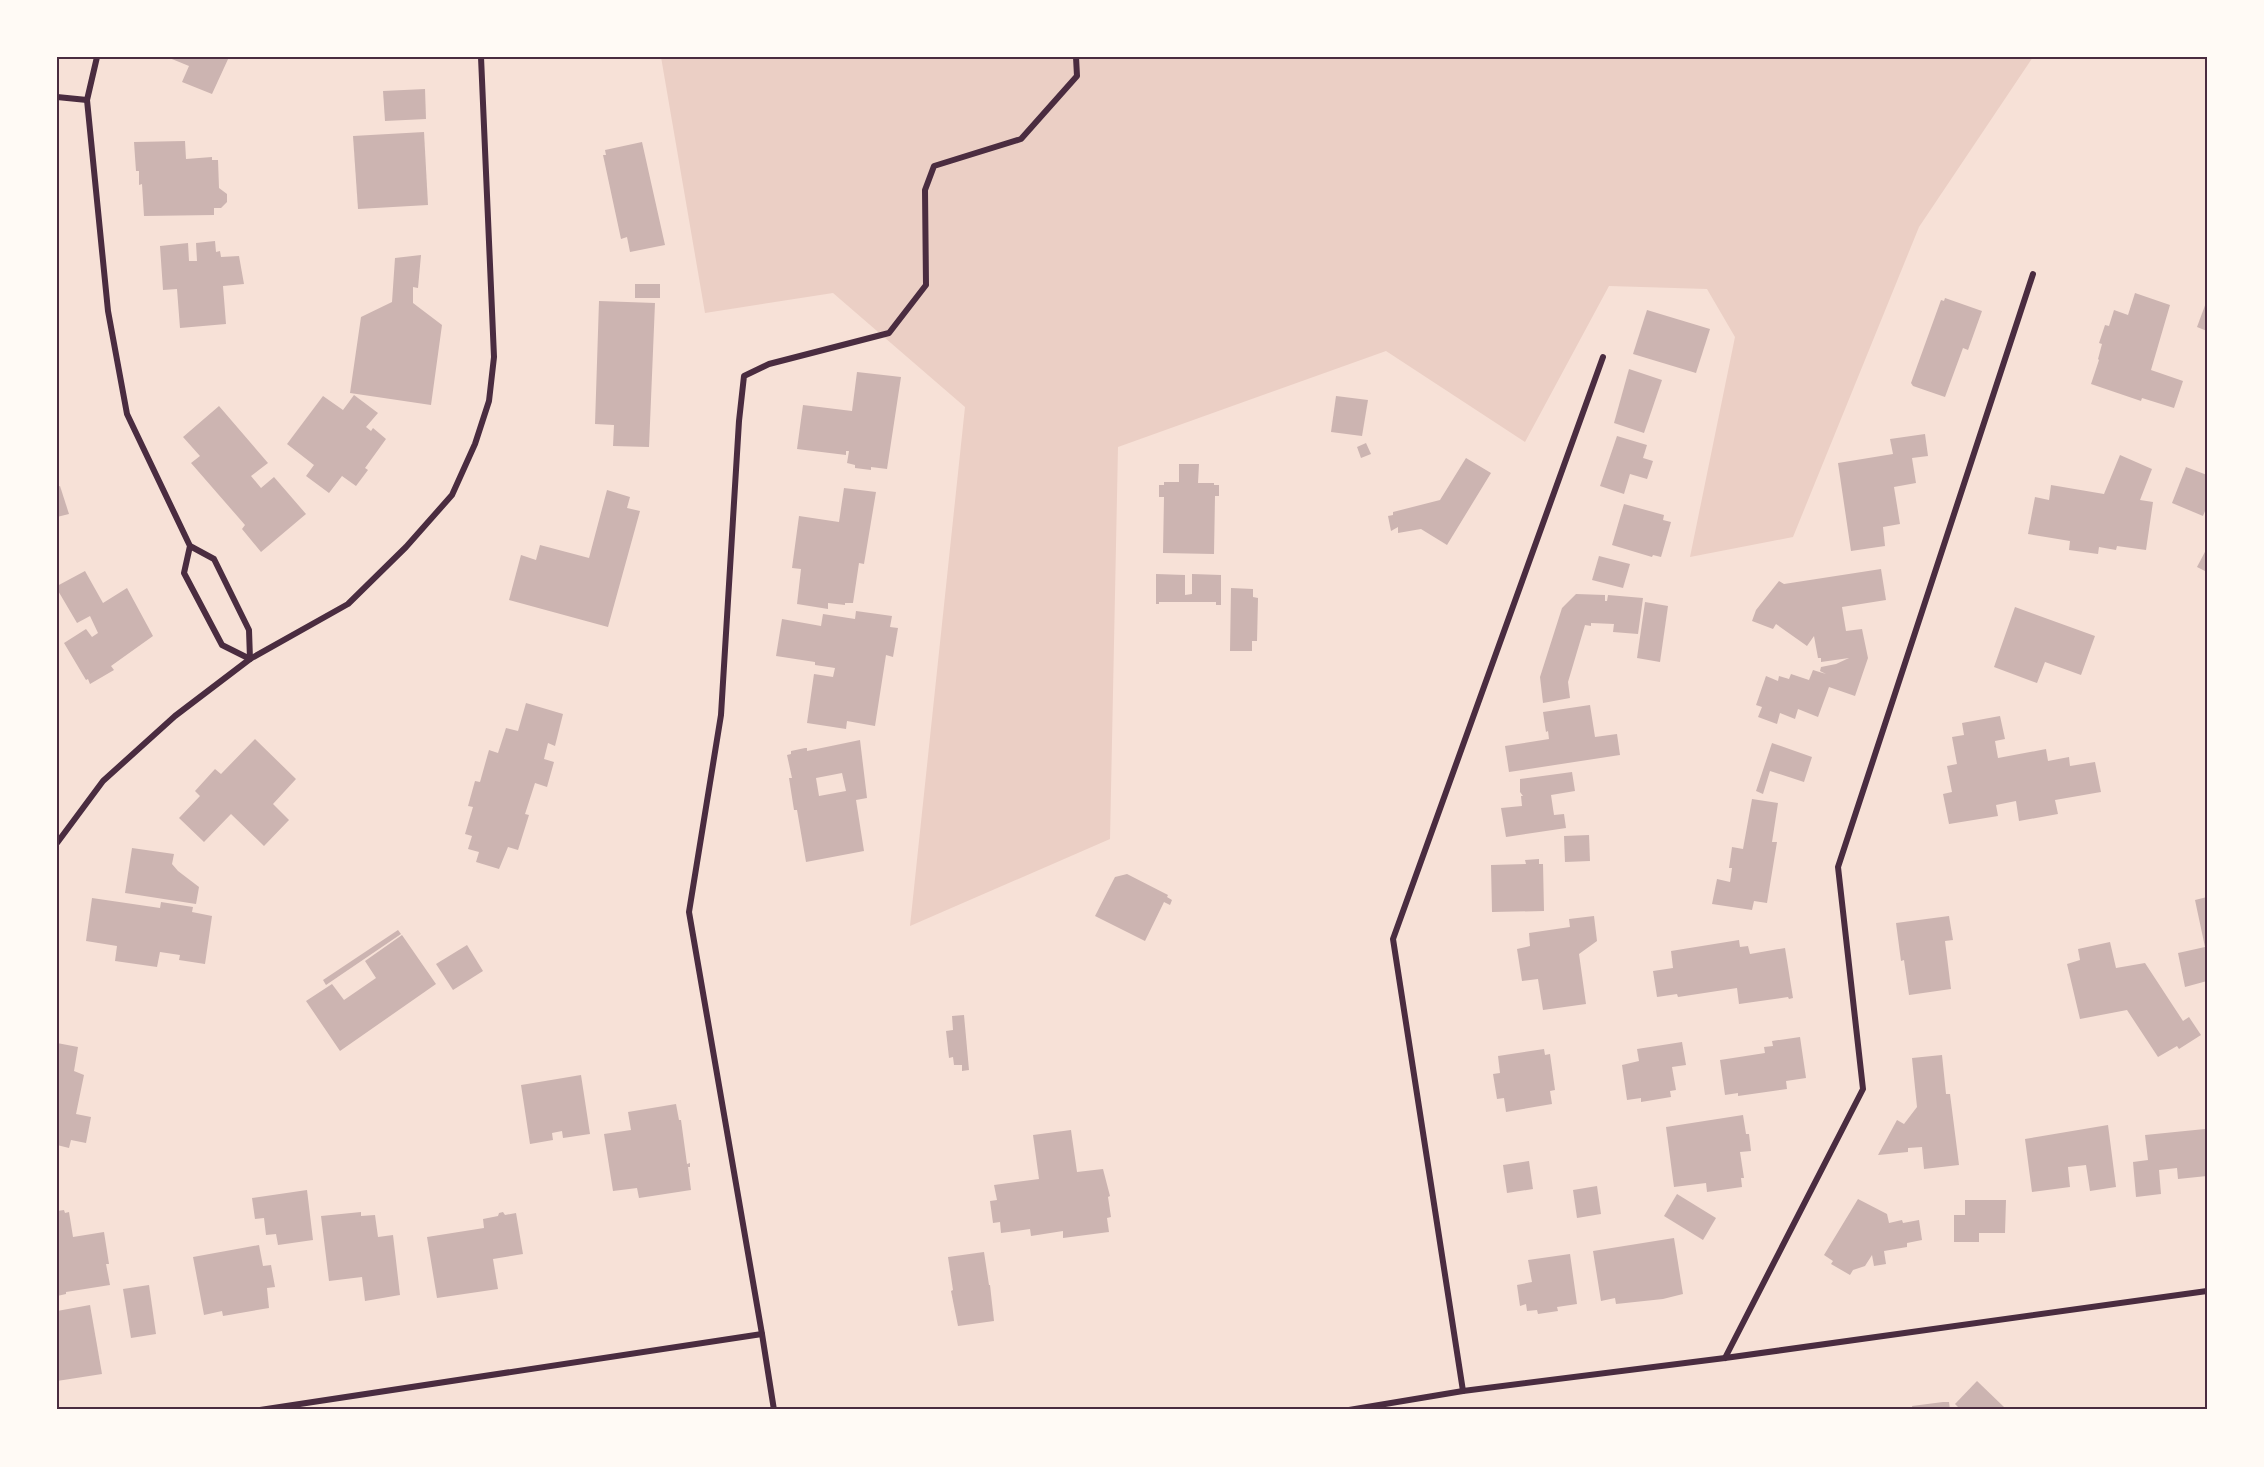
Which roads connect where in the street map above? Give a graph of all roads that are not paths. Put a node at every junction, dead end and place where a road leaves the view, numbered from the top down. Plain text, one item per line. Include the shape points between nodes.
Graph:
1 (97, 57) edge
2 (481, 57) edge
3 (1076, 57) edge
4 (57, 97) edge
5 (87, 100) junction
6 (2034, 274) dead end
7 (1603, 357) dead end
8 (190, 546) junction
9 (250, 659) junction
10 (57, 843) edge
11 (2207, 1291) edge
12 (762, 1334) junction
13 (1725, 1358) junction
14 (1464, 1391) junction
15 (260, 1410) edge
16 (774, 1410) edge
17 (1349, 1410) edge

1 - 5 street
2 - 9 street via 494,357 489,401 475,444 452,495 348,604
3 - 12 street via 1077,76 1020,139 934,166 925,190 926,285 889,333 769,364 744,376 721,715 689,912
4 - 5 street
5 - 8 street via 108,310 127,414
6 - 13 street via 1838,867 1863,1089
7 - 14 street via 1393,939
8 - 9 street via 214,559 249,630
8 - 9 street via 184,573 222,645
9 - 10 street via 175,716 103,781
11 - 13 street
12 - 15 street
12 - 16 street
13 - 14 street
14 - 17 street

